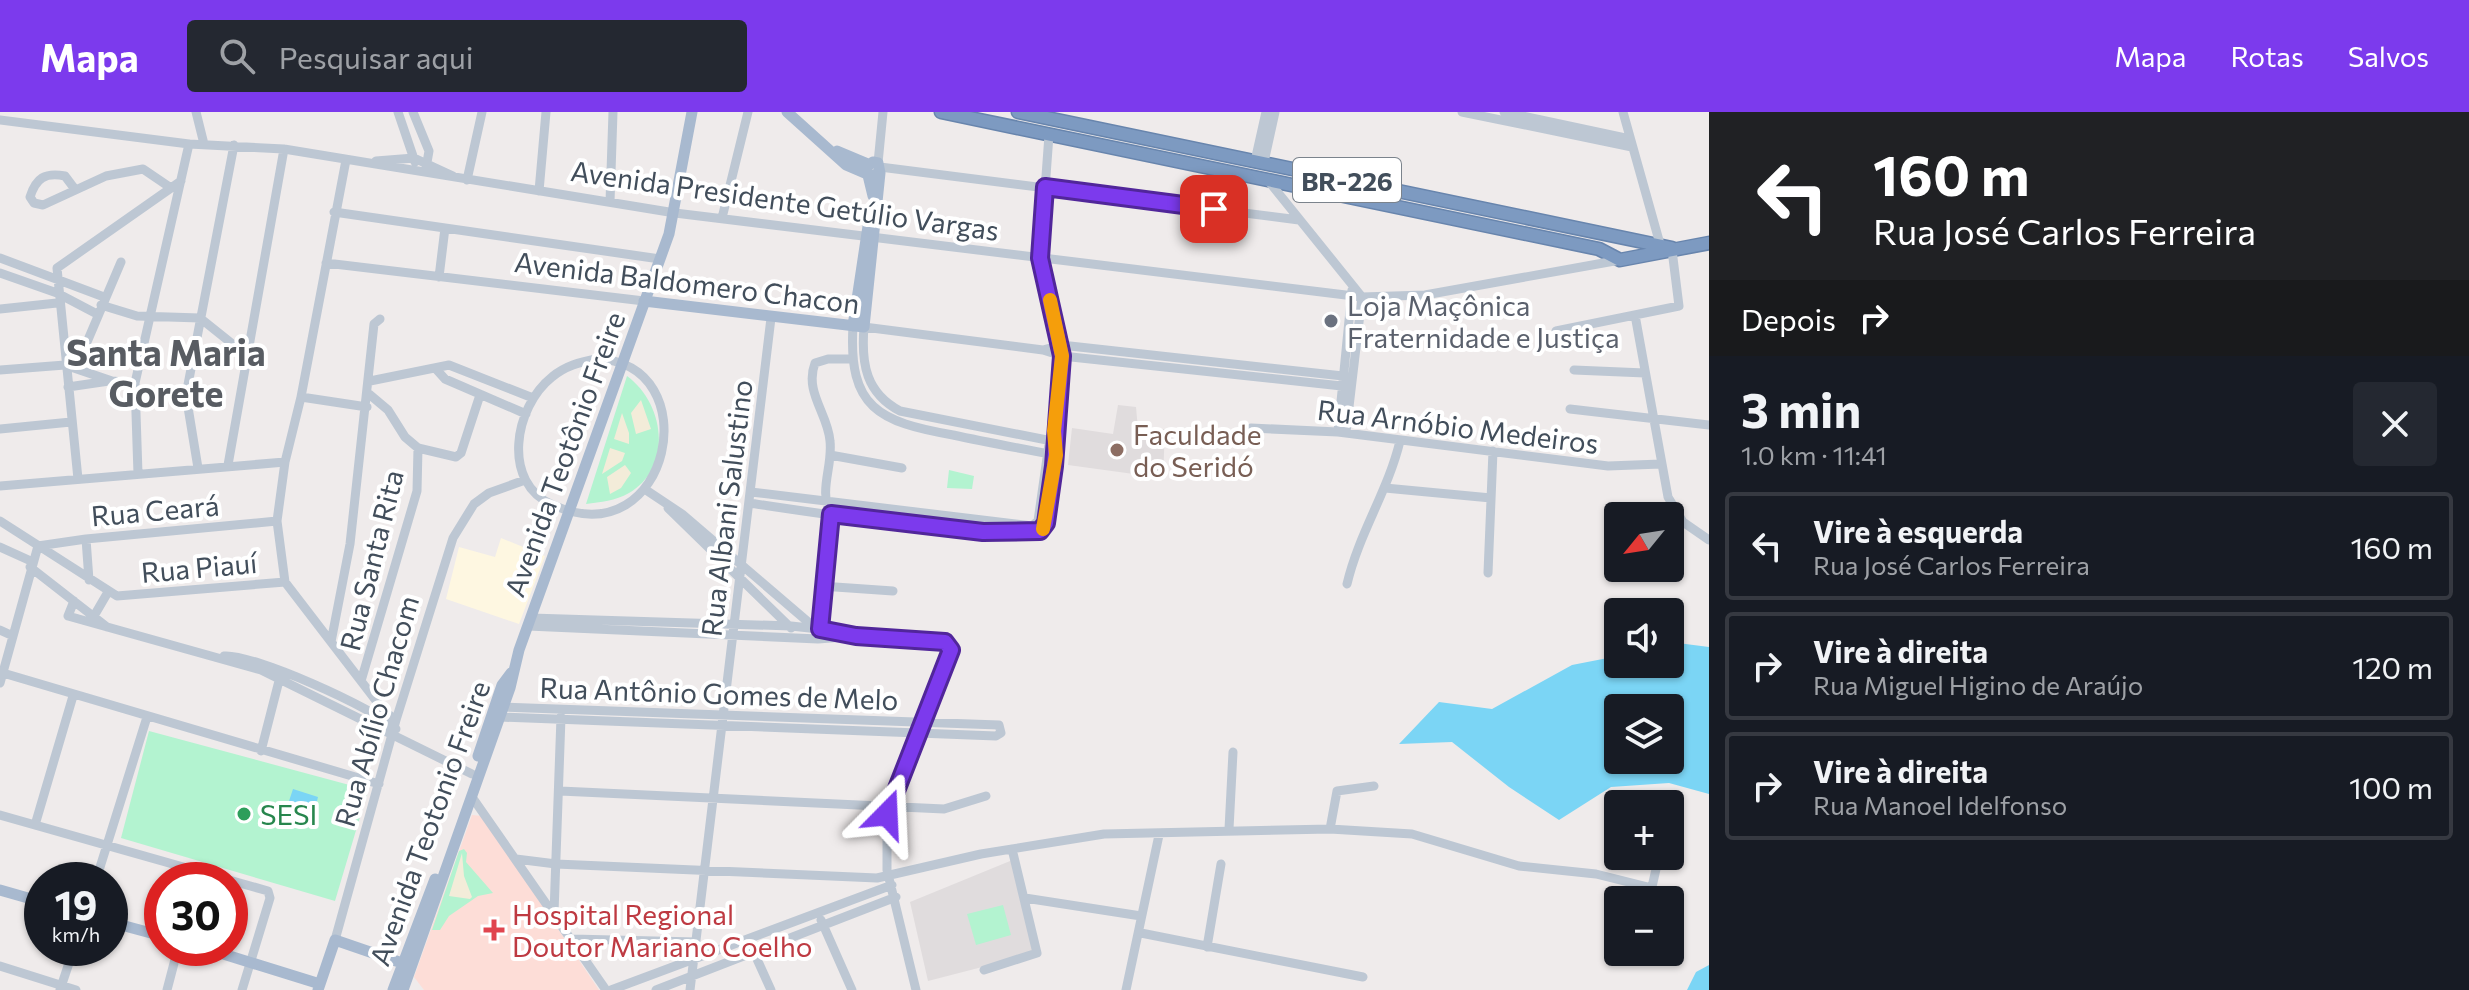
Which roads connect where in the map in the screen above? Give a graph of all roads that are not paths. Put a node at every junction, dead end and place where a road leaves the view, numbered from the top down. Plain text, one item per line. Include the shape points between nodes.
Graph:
1 (196, 112) edge
2 (398, 112) edge
3 (413, 112) edge
4 (482, 112) edge
5 (546, 112) edge
6 (613, 112) edge
7 (692, 112) edge
8 (748, 112) edge
9 (788, 112) edge
10 (883, 112) edge
11 (941, 112) edge
12 (1018, 112) edge
13 (1266, 112) edge
14 (1275, 112) edge
15 (1462, 112) edge
16 (1504, 112) edge
17 (1623, 112) edge
18 (958, 114) edge
19 (1051, 116) edge
20 (0, 120) edge
21 (1519, 120) junction
22 (1049, 135) junction
23 (1631, 143) junction
24 (189, 144) junction
25 (204, 144) junction
26 (234, 145) junction
27 (284, 149) junction
28 (414, 158) junction
29 (346, 160) junction
30 (373, 162) junction
31 (1259, 162) junction
32 (429, 163) junction
33 (874, 170) junction
34 (419, 173) junction
35 (462, 179) junction
36 (1267, 179) junction
37 (181, 181) junction
38 (1045, 187) junction
39 (74, 188) junction
40 (171, 188) junction
41 (539, 191) junction
42 (610, 202) junction
43 (334, 212) junction
44 (675, 213) junction
45 (722, 218) junction
46 (1299, 220) junction
47 (445, 228) junction
48 (1605, 234) junction
49 (869, 237) junction
50 (1709, 243) edge
51 (1669, 248) junction
52 (1599, 249) junction
53 (0, 258) edge
54 (1040, 258) junction
55 (660, 259) junction
56 (1620, 260) junction
57 (121, 262) dead end
58 (326, 263) junction
59 (0, 273) edge
60 (56, 276) junction
61 (439, 277) junction
62 (1357, 296) junction
63 (57, 298) junction
64 (644, 301) junction
65 (100, 306) junction
66 (0, 309) edge
67 (1635, 315) junction
68 (148, 316) junction
69 (200, 318) junction
70 (771, 318) junction
71 (380, 319) dead end
72 (859, 327) junction
73 (1556, 331) dead end
74 (1062, 351) junction
75 (245, 354) junction
76 (851, 359) junction
77 (624, 363) junction
78 (65, 365) junction
79 (76, 368) junction
80 (436, 369) junction
81 (0, 370) edge
82 (1574, 370) dead end
83 (1645, 373) junction
84 (112, 381) junction
85 (370, 381) junction
86 (1348, 381) junction
87 (135, 383) junction
88 (68, 387) junction
89 (369, 394) junction
90 (480, 395) junction
91 (301, 397) junction
92 (533, 398) junction
93 (367, 407) junction
94 (1570, 409) dead end
95 (526, 414) junction
96 (1652, 421) junction
97 (71, 422) junction
98 (1709, 425) edge
99 (1251, 428) dead end
100 (0, 429) edge
101 (1342, 432) junction
102 (1053, 441) junction
103 (1400, 441) junction
104 (418, 448) junction
105 (1493, 451) junction
106 (1051, 454) junction
107 (830, 455) junction
108 (285, 462) junction
109 (1661, 464) junction
110 (228, 465) junction
111 (198, 468) junction
112 (902, 468) dead end
113 (138, 474) junction
114 (78, 479) junction
115 (525, 480) junction
116 (0, 486) edge
117 (1385, 488) junction
118 (646, 490) junction
119 (750, 497) junction
120 (1491, 498) junction
121 (668, 508) junction
122 (828, 508) junction
123 (571, 512) junction
124 (0, 521) edge
125 (277, 521) junction
126 (86, 539) junction
127 (1709, 540) edge
128 (38, 546) junction
129 (0, 547) edge
130 (740, 563) junction
131 (32, 564) junction
132 (1488, 573) dead end
133 (739, 577) junction
134 (89, 580) junction
135 (285, 582) junction
136 (1347, 584) dead end
137 (821, 586) junction
138 (893, 591) dead end
139 (113, 594) junction
140 (74, 601) junction
141 (94, 616) junction
142 (530, 622) junction
143 (733, 629) junction
144 (0, 630) edge
145 (111, 630) junction
146 (791, 632) junction
147 (818, 632) junction
148 (13, 636) junction
149 (331, 642) junction
150 (512, 673) junction
151 (281, 674) junction
152 (1, 678) edge
153 (361, 681) junction
154 (73, 696) junction
155 (501, 712) junction
156 (561, 714) junction
157 (147, 717) junction
158 (722, 720) junction
159 (920, 728) junction
160 (396, 729) junction
161 (261, 751) junction
162 (1233, 752) dead end
163 (472, 774) junction
164 (379, 784) junction
165 (1374, 786) dead end
166 (560, 791) junction
167 (712, 796) junction
168 (986, 796) dead end
169 (472, 797) junction
170 (888, 807) junction
171 (0, 815) edge
172 (35, 825) junction
173 (1229, 829) junction
174 (1330, 829) junction
175 (1159, 835) junction
176 (107, 846) junction
177 (1012, 849) junction
178 (516, 859) junction
179 (102, 862) edge
180 (157, 862) edge
181 (556, 864) junction
182 (1221, 864) dead end
183 (705, 870) junction
184 (891, 881) junction
185 (1644, 886) edge
186 (248, 888) edge
187 (0, 890) edge
188 (24, 897) edge
189 (896, 897) junction
190 (1025, 898) junction
191 (817, 912) junction
192 (554, 913) junction
193 (1141, 916) junction
194 (823, 924) junction
195 (1141, 933) junction
196 (747, 938) junction
197 (572, 939) junction
198 (335, 940) junction
199 (696, 942) junction
200 (1207, 947) junction
201 (754, 952) junction
202 (695, 957) junction
203 (248, 961) edge
204 (251, 962) junction
205 (408, 964) junction
206 (0, 966) edge
207 (68, 966) edge
208 (173, 966) edge
209 (984, 970) dead end
210 (693, 975) junction
211 (1363, 977) dead end
212 (319, 987) edge
213 (61, 988) edge
214 (76, 990) edge
215 (167, 990) edge
216 (242, 990) edge
217 (393, 990) edge
218 (403, 990) edge
219 (609, 990) edge
220 (656, 990) edge
221 (690, 990) edge
222 (771, 990) edge
223 (852, 990) edge
224 (916, 990) edge
225 (1126, 990) edge

1 - 25 street
2 - 28 street
3 - 32 street
4 - 35 street
5 - 41 street
6 - 42 street
7 - 44 main road, Avenida Teotônio Freire
8 - 45 street
9 - 33 main road via 826,144
10 - 33 street
11 - 18 highway, BR-226
12 - 19 highway, BR-226
13 - 31 street
14 - 31 street
15 - 21 street
16 - 21 street
17 - 23 street
18 - 22 highway, BR-226
19 - 31 highway, BR-226
20 - 24 street, Avenida Presidente Getúlio Vargas
21 - 23 street
22 - 36 highway, BR-226
22 - 38 street
23 - 51 street
24 - 25 street, Avenida Presidente Getúlio Vargas
24 - 37 street
25 - 26 street, Avenida Presidente Getúlio Vargas
26 - 27 street, Avenida Presidente Getúlio Vargas
26 - 69 street
27 - 29 street, Avenida Presidente Getúlio Vargas
27 - 75 street
28 - 30 street, Avenida Presidente Getúlio Vargas
28 - 32 street, Avenida Presidente Getúlio Vargas
28 - 34 street
29 - 30 street, Avenida Presidente Getúlio Vargas
29 - 43 street
30 - 34 street, Avenida Presidente Getúlio Vargas
31 - 48 highway, BR-226
32 - 34 street
32 - 35 street, Avenida Presidente Getúlio Vargas
33 - 38 street
33 - 49 main road
34 - 35 street, Avenida Presidente Getúlio Vargas
35 - 41 street, Avenida Presidente Getúlio Vargas
36 - 46 street
36 - 52 highway, BR-226
37 - 40 street
37 - 68 street
38 - 46 street
38 - 54 street
39 - 39 street via 43,205 30,197 38,180 47,175 65,176
39 - 40 street via 143,169
40 - 60 street via 68,257
41 - 42 street, Avenida Presidente Getúlio Vargas
42 - 44 street, Avenida Presidente Getúlio Vargas
43 - 47 street
43 - 58 street
44 - 45 street, Avenida Presidente Getúlio Vargas
44 - 55 main road, Avenida Teotônio Freire
45 - 49 street, Avenida Presidente Getúlio Vargas
46 - 62 street
47 - 55 street
47 - 61 street
48 - 51 highway, BR-226
48 - 52 highway
49 - 54 street, Avenida Presidente Getúlio Vargas
49 - 72 main road
50 - 51 highway, BR-226
51 - 56 highway, Avenida Presidente Getúlio Vargas / BR-226
51 - 67 street via 1679,306
52 - 56 highway, BR-226
53 - 60 street
54 - 62 street, Avenida Presidente Getúlio Vargas
54 - 74 street
55 - 64 main road, Avenida Teotônio Freire
56 - 62 street, Avenida Presidente Getúlio Vargas via 1425,295
57 - 65 street
58 - 61 street, Avenida Baldomero Chacon
58 - 91 street
59 - 63 street
60 - 63 street
60 - 65 street
61 - 64 street, Avenida Baldomero Chacon
62 - 86 street
63 - 65 street
63 - 66 street
63 - 78 street
64 - 70 main road, Avenida Baldomero Chacon
64 - 77 main road, Avenida Teotônio Freire
65 - 68 street
65 - 79 street
67 - 73 street
67 - 83 street
68 - 69 street
68 - 87 street
69 - 75 street
69 - 111 street via 186,395
70 - 72 main road, Avenida Baldomero Chacon
70 - 119 street, Rua Albani Salustino
71 - 85 street via 374,324
72 - 74 street, Avenida Baldomero Chacon
72 - 76 street
72 - 102 street via 865,371 884,403 900,411
74 - 86 street, Avenida Baldomero Chacon
74 - 102 street
75 - 110 street
76 - 106 street via 866,401 892,421
76 - 107 street via 821,360 813,368 812,386 830,438
77 - 92 street via 596,359 569,366
77 - 118 street via 645,381 663,416 663,452
77 - 123 main road, Avenida Teotônio Freire
78 - 79 street
78 - 81 street
78 - 88 street
79 - 84 street
80 - 85 street
80 - 90 street via 445,379
80 - 92 street via 449,365
82 - 83 street
83 - 96 street
84 - 87 street
84 - 88 street
85 - 89 street
86 - 101 street
87 - 113 street
88 - 97 street
89 - 93 street
89 - 104 street
90 - 95 street
90 - 104 street via 460,455
91 - 93 street
91 - 108 street
92 - 95 street
93 - 149 street
94 - 96 street
95 - 115 street via 519,440
96 - 98 street
96 - 109 street
97 - 100 street
97 - 114 street
99 - 101 street, Rua Arnóbio Medeiros
101 - 103 street, Rua Arnóbio Medeiros
102 - 106 street
103 - 105 street, Rua Arnóbio Medeiros
103 - 117 street
104 - 153 street, Rua Santa Rita via 417,491
105 - 109 street, Rua Arnóbio Medeiros via 1608,466
105 - 120 street
106 - 122 street via 1037,523 1032,526 1002,528
107 - 112 street
107 - 122 street
108 - 110 street
108 - 125 street
109 - 127 street via 1677,515
110 - 111 street
111 - 113 street
113 - 114 street
114 - 116 street
115 - 123 street via 534,493
115 - 160 street, Rua Abílio Chacom via 489,493 465,515 453,538
117 - 120 street
117 - 136 street via 1359,540
118 - 121 street
118 - 123 street via 605,512
119 - 122 street
119 - 130 street, Rua Albani Salustino
120 - 132 street
121 - 130 street
121 - 133 street
122 - 137 street
123 - 142 main road, Avenida Teotônio Freire
124 - 128 street, Rua Ceará
125 - 126 street, Rua Ceará
125 - 135 street
126 - 128 street, Rua Ceará
126 - 134 street
128 - 131 street
128 - 134 street, Rua Ceará
129 - 131 street
130 - 133 street, Rua Albani Salustino
130 - 147 street
131 - 140 street
131 - 148 street
133 - 143 street, Rua Albani Salustino
133 - 146 street
134 - 139 street, Rua Ceará
135 - 139 street, Rua Piauí
135 - 149 street
137 - 138 street
137 - 147 street
139 - 141 street
140 - 141 street
140 - 145 street via 68,616
141 - 145 street
142 - 143 street
142 - 150 main road, Avenida Teotônio Freire
143 - 146 street
143 - 158 street, Rua Albani Salustino
144 - 148 street
145 - 151 street
146 - 147 street
147 - 159 street via 945,642 951,650
148 - 152 street
149 - 153 street
150 - 155 main road, Avenida Teotonio Freire
150 - 163 main road, Avenida Teotonio Freire via 502,685
151 - 160 street
151 - 161 street
152 - 154 street
153 - 160 street
154 - 157 street
154 - 172 street
155 - 156 street, Rua Antônio Gomes de Melo
155 - 169 main road, Avenida Teotonio Freire
156 - 158 street, Rua Antônio Gomes de Melo
156 - 166 street
157 - 161 street
157 - 176 street
158 - 159 street, Rua Antônio Gomes de Melo
158 - 167 street, Rua Albani Salustino
159 - 159 street, Rua Antônio Gomes de Melo via 1001,733 999,725
159 - 170 street
160 - 163 street
160 - 164 street, Rua Abílio Chacom
161 - 164 street
162 - 173 street
163 - 205 main road, Avenida Teotonio Freire
164 - 198 street, Rua Abílio Chacom
165 - 174 street via 1337,791
166 - 167 street
166 - 181 street
167 - 170 street
167 - 183 street, Rua Albani Salustino
168 - 170 street via 944,809
169 - 178 street
169 - 205 main road, Avenida Teotonio Freire
170 - 184 street
171 - 172 street
172 - 176 street
173 - 174 street
173 - 175 street
174 - 185 street via 1412,834 1519,866 1596,874
175 - 177 street via 1104,834
175 - 193 street
176 - 179 street
176 - 180 street
177 - 184 street
177 - 190 street
178 - 181 street
178 - 192 street
181 - 183 street
181 - 192 street
182 - 200 street
183 - 184 street
183 - 199 street, Rua Albani Salustino
184 - 189 street
184 - 191 street
186 - 204 street via 269,894
187 - 188 main road
189 - 194 street
189 - 224 street
190 - 193 street
190 - 209 street via 1037,953
191 - 194 street
191 - 196 street
192 - 197 street
193 - 195 street
194 - 201 street
194 - 223 street
195 - 200 street
195 - 225 street
196 - 201 street
196 - 202 street
197 - 199 street
197 - 219 street
198 - 205 main road
198 - 212 main road, Rua Abílio Chacom
199 - 202 street, Rua Albani Salustino
200 - 211 street
201 - 210 street
201 - 222 street
202 - 210 street, Rua Albani Salustino
202 - 219 street
203 - 204 main road
204 - 212 main road
204 - 216 street
205 - 217 main road, Avenida Teotonio Freire
205 - 218 main road, Avenida Teotonio Freire
206 - 213 street
207 - 213 street
208 - 215 street
210 - 220 street
210 - 221 street, Rua Albani Salustino
213 - 214 street

